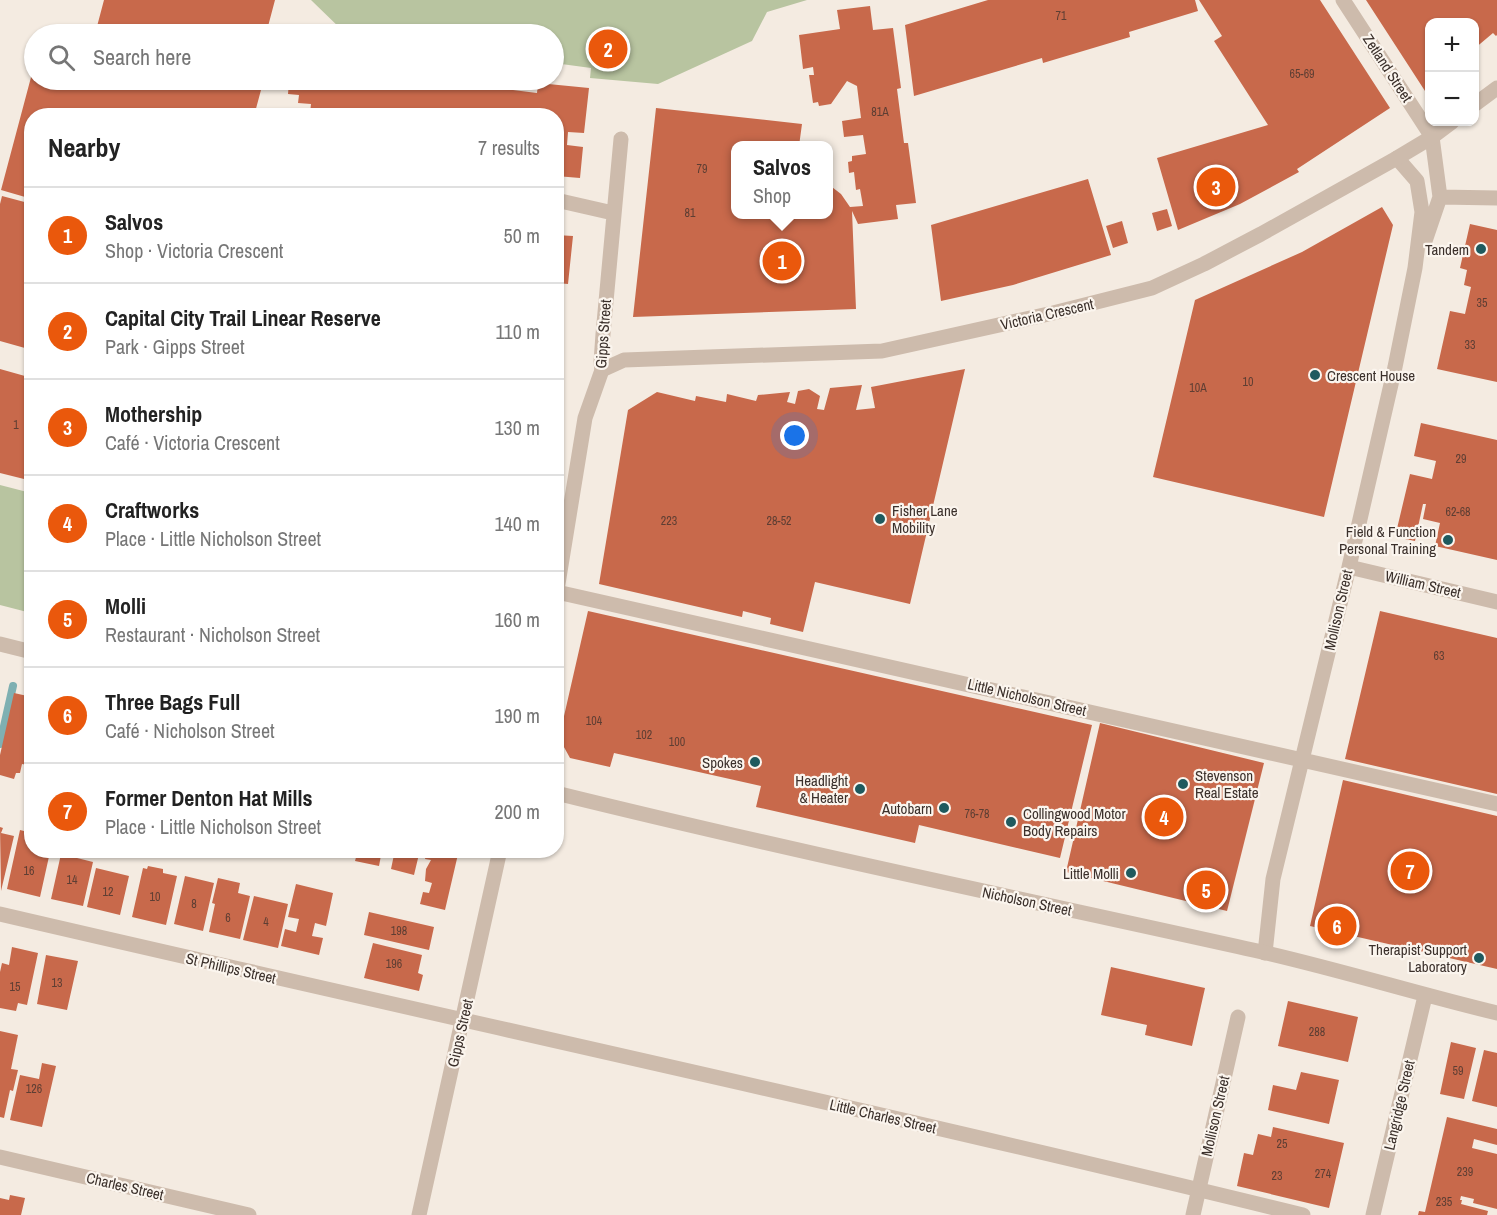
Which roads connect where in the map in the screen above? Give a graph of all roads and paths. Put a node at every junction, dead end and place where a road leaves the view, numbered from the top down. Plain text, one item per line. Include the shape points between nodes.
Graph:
1 (1343, 0) edge
2 (1497, 88) edge
3 (1479, 101) edge
4 (1446, 126) edge
5 (1431, 137) junction
6 (621, 139) dead end
7 (1397, 158) junction
8 (1440, 197) junction
9 (1497, 198) edge
10 (564, 202) edge
11 (613, 213) junction
12 (1415, 268) junction
13 (602, 370) junction
14 (564, 550) edge
15 (1349, 567) junction
16 (564, 596) edge
17 (1497, 602) edge
18 (0, 644) edge
19 (24, 650) edge
20 (1301, 759) junction
21 (564, 795) edge
22 (1497, 804) edge
23 (498, 858) edge
24 (0, 914) edge
25 (1265, 953) junction
26 (1425, 996) junction
27 (1497, 1012) edge
28 (1238, 1017) dead end
29 (463, 1020) junction
30 (0, 1157) edge
31 (1198, 1190) junction
32 (249, 1215) edge
33 (419, 1215) edge
34 (1193, 1215) edge
35 (1303, 1215) edge
36 (1373, 1215) edge

1 - 5 street, Zetland Street
2 - 3 street
4 - 5 street, Victoria Crescent
5 - 7 street, Victoria Crescent
5 - 8 street, Mollison Street
6 - 11 street, Gipps Street
7 - 12 street, Mollison Street via 1417,181 1422,212
7 - 13 street, Victoria Crescent via 1204,264 1152,288 882,351 624,360
8 - 9 street
8 - 12 street, Mollison Street
10 - 11 street
11 - 13 street, Gipps Street
12 - 15 street, Mollison Street
13 - 14 street, Gipps Street via 585,418
15 - 17 street, William Street
15 - 20 street, Mollison Street
16 - 20 street, Little Nicholson Street
18 - 19 street
20 - 22 street, Little Nicholson Street
20 - 25 street, Mollison Street via 1273,879
21 - 25 street, Nicholson Street
23 - 29 street, Gipps Street
24 - 29 street, St Phillips Street
25 - 26 street, Nicholson Street
26 - 27 street, Nicholson Street
26 - 36 street, Langridge Street
28 - 31 street, Mollison Street
29 - 31 street, Little Charles Street
29 - 33 street, Gipps Street
30 - 32 street, Charles Street
31 - 34 street, Mollison Street
31 - 35 street, Little Charles Street

